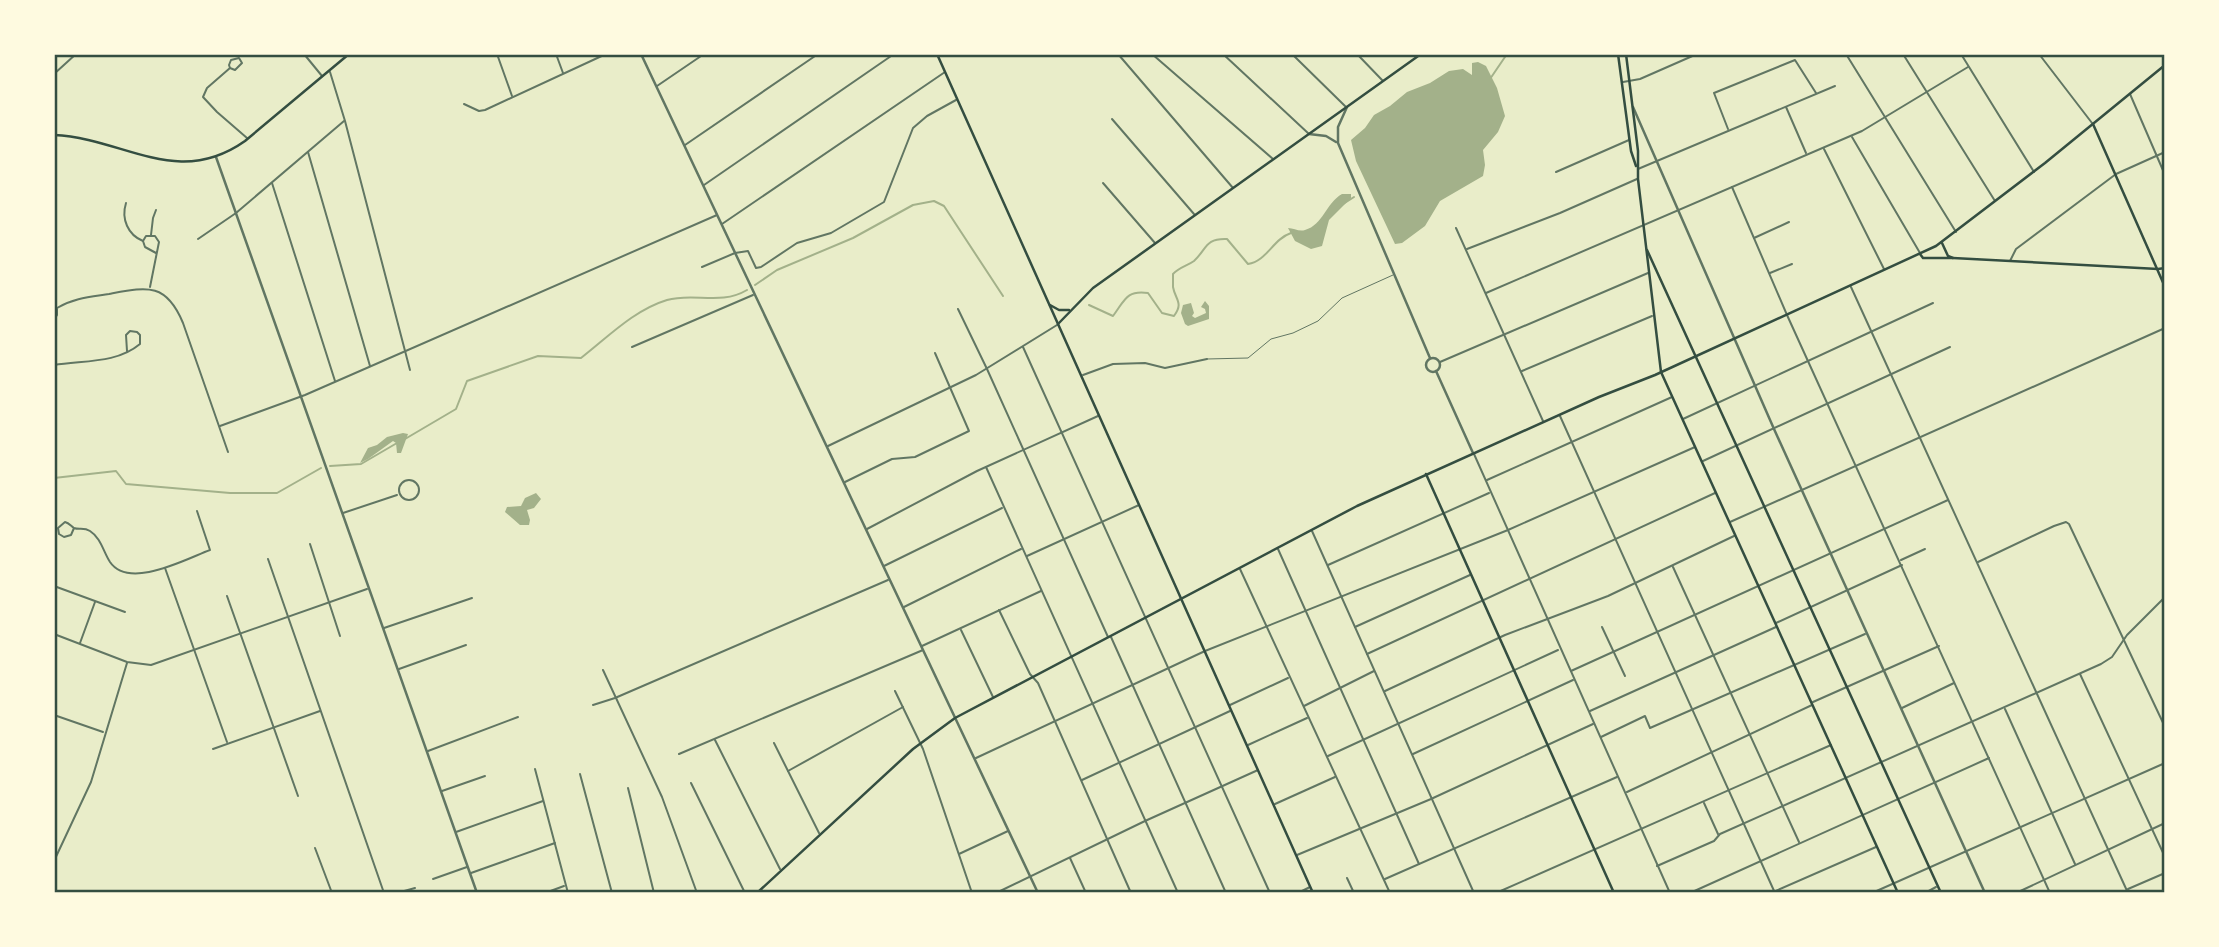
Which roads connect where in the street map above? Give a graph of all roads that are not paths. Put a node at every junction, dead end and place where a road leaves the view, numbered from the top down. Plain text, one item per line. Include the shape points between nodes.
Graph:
1 (76, 54) edge
2 (304, 54) edge
3 (349, 54) edge
4 (497, 54) edge
5 (556, 54) edge
6 (606, 54) edge
7 (641, 54) edge
8 (693, 54) edge
9 (704, 54) edge
10 (818, 54) edge
11 (894, 54) edge
12 (937, 54) edge
13 (1118, 54) edge
14 (1152, 54) edge
15 (1223, 54) edge
16 (1292, 54) edge
17 (1357, 54) edge
18 (1619, 54) edge
19 (1626, 54) edge
20 (1697, 54) edge
21 (1846, 54) edge
22 (1903, 54) edge
23 (1961, 54) edge
24 (2039, 54) edge
25 (1419, 55) edge
26 (696, 60) junction
27 (2165, 65) edge
28 (1968, 67) junction
29 (230, 68) dead end
30 (329, 71) junction
31 (945, 72) junction
32 (54, 74) edge
33 (564, 74) junction
34 (323, 76) junction
35 (1383, 81) junction
36 (1629, 81) junction
37 (1622, 82) junction
38 (1835, 86) dead end
39 (656, 87) junction
40 (1816, 93) junction
41 (1926, 93) junction
42 (2130, 93) junction
43 (513, 97) junction
44 (957, 100) junction
45 (464, 104) dead end
46 (1632, 104) junction
47 (1786, 106) junction
48 (1346, 107) junction
49 (1885, 118) junction
50 (1112, 119) dead end
51 (345, 121) junction
52 (2093, 124) junction
53 (1635, 125) junction
54 (1628, 126) junction
55 (1729, 130) junction
56 (1310, 134) junction
57 (54, 135) edge
58 (1852, 136) junction
59 (248, 139) junction
60 (1629, 139) junction
61 (1338, 143) junction
62 (684, 146) junction
63 (1824, 148) junction
64 (308, 152) junction
65 (2165, 152) edge
66 (1807, 155) junction
67 (2156, 156) junction
68 (216, 157) junction
69 (1273, 160) junction
70 (1657, 161) junction
71 (1637, 170) junction
72 (1556, 172) dead end
73 (2034, 172) junction
74 (2116, 174) junction
75 (2165, 175) edge
76 (1638, 179) junction
77 (272, 183) junction
78 (1103, 183) dead end
79 (703, 186) junction
80 (1732, 187) junction
81 (1233, 188) junction
82 (1995, 201) junction
83 (126, 203) dead end
84 (1679, 209) junction
85 (156, 210) dead end
86 (236, 213) junction
87 (717, 215) junction
88 (1195, 215) junction
89 (1789, 222) dead end
90 (721, 225) junction
91 (1643, 225) junction
92 (1457, 228) dead end
93 (1956, 232) junction
94 (151, 235) junction
95 (1754, 238) junction
96 (198, 239) dead end
97 (143, 242) junction
98 (1155, 243) junction
99 (1942, 243) junction
100 (1646, 247) junction
101 (1466, 249) junction
102 (156, 253) junction
103 (735, 253) junction
104 (1920, 254) junction
105 (1953, 258) junction
106 (2010, 261) junction
107 (1791, 264) dead end
108 (702, 267) dead end
109 (2165, 268) edge
110 (1884, 270) junction
111 (2158, 270) junction
112 (1649, 272) junction
113 (1769, 274) junction
114 (1393, 275) junction
115 (1851, 286) junction
116 (2165, 287) edge
117 (150, 288) junction
118 (1486, 293) junction
119 (754, 294) junction
120 (1933, 303) dead end
121 (1050, 305) junction
122 (55, 307) edge
123 (958, 309) dead end
124 (1071, 309) junction
125 (1653, 315) junction
126 (1787, 315) junction
127 (54, 320) edge
128 (767, 322) junction
129 (1058, 324) junction
130 (761, 325) dead end
131 (2165, 328) edge
132 (1871, 331) junction
133 (1504, 335) junction
134 (1734, 338) junction
135 (632, 347) dead end
136 (1023, 347) junction
137 (1951, 347) dead end
138 (127, 351) junction
139 (405, 351) junction
140 (935, 354) dead end
141 (1696, 355) junction
142 (1430, 358) junction
143 (1208, 359) joint
144 (1809, 360) junction
145 (1440, 362) junction
146 (54, 365) edge
147 (370, 366) junction
148 (987, 369) junction
149 (411, 370) dead end
150 (1436, 371) junction
151 (1521, 372) junction
152 (1661, 372) junction
153 (1891, 374) junction
154 (1081, 376) junction
155 (335, 382) junction
156 (1755, 385) junction
157 (951, 388) junction
158 (301, 396) junction
159 (1672, 397) junction
160 (1718, 402) junction
161 (1827, 404) junction
162 (1560, 415) junction
163 (1099, 416) junction
164 (1682, 419) junction
165 (1544, 422) junction
166 (220, 426) junction
167 (1774, 429) junction
168 (1061, 432) junction
169 (1920, 437) junction
170 (1572, 442) junction
171 (1738, 445) junction
172 (827, 447) junction
173 (1695, 447) junction
174 (1023, 449) junction
175 (228, 452) dead end
176 (1473, 453) junction
177 (1702, 462) junction
178 (1857, 466) junction
179 (986, 467) junction
180 (1426, 474) junction
181 (1486, 480) junction
182 (844, 483) junction
183 (1802, 490) junction
184 (1491, 492) junction
185 (1594, 492) junction
186 (1717, 493) junction
187 (398, 495) junction
188 (1949, 499) junction
189 (1139, 505) junction
190 (1765, 506) junction
191 (1004, 507) junction
192 (197, 511) dead end
193 (342, 513) junction
194 (1444, 513) junction
195 (1101, 522) junction
196 (1730, 522) junction
197 (74, 528) junction
198 (1885, 528) junction
199 (866, 529) junction
200 (1311, 530) junction
201 (1507, 530) junction
202 (1735, 536) junction
203 (1064, 539) junction
204 (1615, 539) junction
205 (310, 544) dead end
206 (1023, 548) junction
207 (1278, 548) junction
208 (1460, 548) junction
209 (1925, 549) dead end
210 (1830, 552) junction
211 (1026, 556) junction
212 (268, 559) dead end
213 (1900, 560) junction
214 (1978, 562) junction
215 (1327, 565) junction
216 (1902, 565) junction
217 (1672, 566) junction
218 (165, 567) junction
219 (884, 567) junction
220 (1240, 568) junction
221 (1794, 569) junction
222 (1471, 575) junction
223 (890, 580) junction
224 (1530, 580) junction
225 (1634, 584) junction
226 (1758, 586) junction
227 (55, 587) edge
228 (369, 589) junction
229 (1041, 590) junction
230 (1848, 590) junction
231 (227, 596) dead end
232 (1341, 596) junction
233 (2165, 597) edge
234 (472, 598) dead end
235 (1181, 599) junction
236 (96, 601) junction
237 (1484, 602) junction
238 (330, 604) junction
239 (903, 607) junction
240 (1811, 607) junction
241 (999, 610) junction
242 (1306, 610) junction
243 (125, 612) dead end
244 (1694, 614) junction
245 (287, 618) junction
246 (1146, 618) junction
247 (1547, 618) junction
248 (1776, 625) junction
249 (1268, 626) junction
250 (1355, 627) junction
251 (1602, 627) dead end
252 (383, 629) junction
253 (961, 629) junction
254 (1656, 632) junction
255 (1867, 633) junction
256 (54, 634) edge
257 (241, 635) junction
258 (340, 636) dead end
259 (1110, 638) junction
260 (1500, 638) junction
261 (2123, 640) junction
262 (80, 644) junction
263 (466, 645) dead end
264 (1939, 646) junction
265 (922, 648) junction
266 (1560, 649) junction
267 (1830, 650) junction
268 (195, 651) junction
269 (1614, 651) junction
270 (1205, 652) junction
271 (1367, 654) junction
272 (1713, 655) junction
273 (1072, 658) junction
274 (127, 662) junction
275 (1795, 666) junction
276 (1168, 668) junction
277 (398, 669) junction
278 (603, 670) dead end
279 (1514, 670) junction
280 (1884, 670) junction
281 (1374, 671) junction
282 (1570, 672) junction
283 (1674, 673) junction
284 (2080, 673) junction
285 (1625, 676) dead end
286 (1033, 677) junction
287 (1290, 677) junction
288 (1574, 680) junction
289 (1956, 683) junction
290 (1133, 685) junction
291 (1847, 687) junction
292 (1340, 688) junction
293 (895, 691) dead end
294 (1383, 692) junction
295 (2037, 692) junction
296 (1731, 694) junction
297 (615, 698) junction
298 (994, 698) junction
299 (1528, 701) junction
300 (1092, 704) junction
301 (1812, 704) junction
302 (593, 705) dead end
303 (1229, 705) junction
304 (1303, 706) junction
305 (903, 707) junction
306 (1902, 708) junction
307 (2005, 708) junction
308 (1231, 710) junction
309 (1692, 710) junction
310 (320, 711) junction
311 (1589, 711) junction
312 (54, 715) edge
313 (1308, 717) junction
314 (518, 718) dead end
315 (955, 718) junction
316 (1973, 720) junction
317 (1055, 721) junction
318 (1397, 723) junction
319 (1594, 724) junction
320 (1195, 727) junction
321 (2165, 727) edge
322 (275, 728) junction
323 (105, 733) junction
324 (1750, 734) junction
325 (1601, 737) junction
326 (715, 739) junction
327 (1363, 740) junction
328 (228, 742) junction
329 (774, 743) dead end
330 (920, 743) junction
331 (1159, 744) junction
332 (1548, 745) junction
333 (1831, 745) junction
334 (1247, 746) junction
335 (1919, 746) junction
336 (213, 749) dead end
337 (427, 751) junction
338 (1711, 752) junction
339 (679, 754) dead end
340 (1412, 755) junction
341 (1327, 757) junction
342 (1990, 758) junction
343 (975, 759) junction
344 (1119, 763) junction
345 (1882, 763) junction
346 (2165, 763) edge
347 (535, 769) dead end
348 (1258, 770) junction
349 (788, 772) junction
350 (580, 774) dead end
351 (1768, 774) junction
352 (485, 776) dead end
353 (1618, 776) junction
354 (1335, 777) junction
355 (1846, 779) junction
356 (2128, 779) junction
357 (1081, 780) junction
358 (691, 783) dead end
359 (1936, 783) junction
360 (1222, 786) junction
361 (628, 788) dead end
362 (1729, 791) junction
363 (441, 792) junction
364 (1625, 792) junction
365 (298, 796) dead end
366 (1571, 797) junction
367 (2085, 798) junction
368 (1432, 799) junction
369 (1899, 799) junction
370 (544, 801) junction
371 (1704, 802) junction
372 (1186, 803) junction
373 (1274, 805) junction
374 (1783, 807) junction
375 (1396, 812) junction
376 (2052, 812) junction
377 (1863, 815) junction
378 (1145, 821) junction
379 (1744, 823) junction
380 (2165, 823) edge
381 (2021, 826) junction
382 (1359, 828) junction
383 (1642, 829) junction
384 (2152, 829) junction
385 (1009, 831) junction
386 (455, 832) junction
387 (820, 835) junction
388 (1718, 835) junction
389 (1108, 839) junction
390 (555, 843) junction
391 (1800, 843) junction
392 (1877, 847) junction
393 (315, 848) dead end
394 (1454, 848) junction
395 (1595, 850) junction
396 (1966, 850) junction
397 (2108, 850) junction
398 (958, 854) junction
399 (1296, 855) junction
400 (1070, 857) junction
401 (2165, 857) edge
402 (1761, 860) junction
403 (54, 861) edge
404 (1419, 864) junction
405 (2075, 864) junction
406 (1657, 866) junction
407 (467, 867) junction
408 (1930, 867) junction
409 (781, 871) junction
410 (470, 873) junction
411 (2165, 873) edge
412 (1030, 876) junction
413 (1347, 878) dead end
414 (433, 879) dead end
415 (1384, 879) junction
416 (2044, 880) junction
417 (1894, 883) junction
418 (566, 886) junction
419 (1311, 887) junction
420 (1939, 887) junction
421 (415, 888) dead end
422 (2128, 891) edge
423 (1774, 892) edge
424 (332, 893) edge
425 (384, 893) edge
426 (397, 893) edge
427 (477, 893) edge
428 (545, 893) edge
429 (568, 893) edge
430 (612, 893) edge
431 (654, 893) edge
432 (697, 893) edge
433 (745, 893) edge
434 (757, 893) edge
435 (972, 893) edge
436 (996, 893) edge
437 (1038, 893) edge
438 (1086, 893) edge
439 (1131, 893) edge
440 (1178, 893) edge
441 (1226, 893) edge
442 (1270, 893) edge
443 (1298, 893) edge
444 (1313, 893) edge
445 (1354, 893) edge
446 (1390, 893) edge
447 (1474, 893) edge
448 (1496, 893) edge
449 (1614, 893) edge
450 (1670, 893) edge
451 (1689, 893) edge
452 (1872, 893) edge
453 (1898, 893) edge
454 (1925, 893) edge
455 (1941, 893) edge
456 (1985, 893) edge
457 (2016, 893) edge
458 (2050, 893) edge

1 - 32 street
2 - 34 street
3 - 30 main road
4 - 43 street
5 - 33 street
6 - 33 street
7 - 39 street
8 - 26 street
9 - 26 street
10 - 62 street
11 - 79 street
12 - 31 main road
13 - 81 street
14 - 69 street
15 - 56 street
16 - 48 street
17 - 35 street
18 - 37 main road
19 - 36 main road
20 - 36 street
21 - 49 street
22 - 41 street
23 - 28 street
24 - 52 street
25 - 35 main road
26 - 39 street
27 - 42 main road
28 - 41 street
28 - 73 street
29 - 59 street via 203,94 207,103
30 - 34 main road
30 - 51 street
31 - 44 main road
31 - 90 street
33 - 43 street
34 - 59 main road
35 - 48 main road
36 - 37 street
36 - 46 main road
37 - 54 main road
38 - 40 street
39 - 62 street
40 - 47 street
40 - 55 street via 1796,60 1714,93
41 - 49 street
41 - 82 street
42 - 52 main road
42 - 67 street
43 - 45 street via 479,111
44 - 103 street via 913,128 888,197 880,206 831,233 797,243 761,267 756,268 748,251
44 - 121 main road
46 - 53 main road
46 - 70 street
47 - 55 street
47 - 66 street
48 - 56 main road
48 - 61 street
49 - 58 street
49 - 93 street
50 - 88 street
51 - 64 street
51 - 139 street
52 - 73 main road
52 - 74 main road
53 - 54 main road
53 - 71 main road
54 - 60 main road
55 - 70 street
56 - 61 street
56 - 69 main road
57 - 68 main road via 165,162
58 - 63 street
58 - 104 street
59 - 68 main road
60 - 71 main road
60 - 72 street
61 - 114 street
62 - 79 street
63 - 66 street
63 - 110 street
64 - 77 street
64 - 147 street
65 - 67 street
66 - 80 street
67 - 74 street
67 - 75 street
68 - 86 street
69 - 81 main road
70 - 71 street
70 - 84 street
71 - 76 main road
73 - 82 main road
74 - 106 street via 2016,249
74 - 111 main road
76 - 91 main road
76 - 101 street
77 - 86 street
77 - 155 street
78 - 98 street
79 - 87 street
80 - 84 street
80 - 95 street
81 - 88 main road
82 - 93 main road
83 - 97 street via 128,229
84 - 91 street
84 - 134 street
85 - 94 street
86 - 96 street
86 - 158 street
87 - 90 street
87 - 139 street
88 - 98 main road
89 - 95 street
90 - 103 street
91 - 100 main road
91 - 118 street
92 - 101 street
93 - 99 main road
94 - 97 street
94 - 102 street via 158,240
95 - 113 street
97 - 102 street
98 - 124 main road
99 - 104 main road
99 - 105 main road
100 - 112 main road
100 - 141 main road
101 - 118 street
102 - 117 street
103 - 108 street
103 - 119 street
104 - 105 main road via 1923,259
104 - 110 main road
105 - 106 main road
106 - 111 main road
107 - 113 street
109 - 111 main road
110 - 115 main road
111 - 116 main road
112 - 125 main road
112 - 133 street
113 - 126 street
114 - 142 street
114 - 143 lane via 1342,298 1318,321 1273,337 1248,358
115 - 126 main road
115 - 132 street
117 - 122 street via 75,299
117 - 166 street via 178,310
118 - 133 street
119 - 128 street
119 - 135 street
120 - 132 street
121 - 124 main road
121 - 129 main road
122 - 127 street
123 - 148 street
124 - 129 main road
125 - 151 street
125 - 152 main road
126 - 134 main road
126 - 144 street
128 - 130 street
128 - 172 street
129 - 136 street
129 - 154 main road
131 - 169 street
132 - 144 street
132 - 153 street
133 - 145 street
133 - 151 street
134 - 141 main road
134 - 156 street
136 - 148 street
136 - 168 street
137 - 153 street
138 - 138 street via 140,343 135,331 126,336
138 - 146 street via 109,359
139 - 147 street
139 - 149 street
140 - 157 street
141 - 152 main road
141 - 160 main road
142 - 145 street
142 - 150 street via 1426,367
143 - 154 street via 1165,368 1145,363 1109,364
144 - 156 street
144 - 161 street
145 - 150 street
147 - 155 street
148 - 157 street
148 - 174 street
150 - 176 street
151 - 165 street
152 - 159 main road
152 - 162 main road
153 - 161 street
153 - 169 street
154 - 163 main road
155 - 158 street
156 - 160 street
156 - 167 street
157 - 172 street
157 - 182 street via 969,431 915,457 892,459
158 - 166 street
158 - 193 street
159 - 164 main road
159 - 170 street
160 - 164 street
160 - 171 main road
161 - 167 street
161 - 178 street
162 - 165 main road
162 - 170 street
163 - 168 street
163 - 189 main road
164 - 173 main road
165 - 176 main road
166 - 175 street
167 - 171 street
167 - 183 street
168 - 174 street
168 - 195 street
169 - 178 street
169 - 188 street
170 - 181 street
170 - 185 street
171 - 177 street
171 - 190 main road
172 - 182 street
173 - 177 main road
173 - 185 street
174 - 179 street
174 - 203 street
176 - 180 main road
176 - 181 street
177 - 186 main road
178 - 183 street
178 - 198 street
179 - 191 street
179 - 199 street
180 - 194 main road
180 - 200 main road
181 - 184 street
182 - 199 street
183 - 190 street
183 - 210 street
184 - 194 street
184 - 201 street
185 - 201 street
185 - 204 street
186 - 196 main road
186 - 204 street
187 - 187 street via 415,499 418,485 405,481
187 - 193 street
188 - 198 street
188 - 214 street
189 - 195 street
189 - 235 main road
190 - 196 street
190 - 221 main road
191 - 206 street
191 - 219 street
192 - 218 street via 210,550
193 - 228 street
194 - 208 main road
194 - 215 street
195 - 203 street
195 - 246 street
196 - 202 main road
197 - 197 street via 71,535 59,534 59,525 65,522
197 - 218 street via 93,533 121,572 138,574
198 - 210 street
198 - 213 street
199 - 219 street
200 - 207 main road
200 - 215 street
201 - 208 street
201 - 224 street
202 - 217 street
202 - 226 main road
203 - 211 street
203 - 259 street
204 - 224 street
204 - 225 street
205 - 238 street
206 - 211 street
206 - 239 street
207 - 220 main road
207 - 242 street
208 - 222 main road
208 - 232 street
209 - 213 street
210 - 221 street
210 - 230 street
211 - 229 street
212 - 245 street
213 - 216 street
214 - 261 street via 2066,522
214 - 295 street
215 - 232 street
216 - 230 street
216 - 264 street
217 - 225 street
217 - 244 street
218 - 268 street
219 - 223 street
220 - 235 main road
220 - 249 street
221 - 226 street
221 - 240 main road
222 - 237 main road
222 - 250 street
223 - 239 street
223 - 297 street
224 - 237 street
224 - 247 street
225 - 247 street
225 - 254 street
226 - 244 street
226 - 248 main road
227 - 236 street
228 - 238 street
228 - 252 street
229 - 241 street
229 - 273 street
230 - 240 street
230 - 255 street
231 - 257 street
232 - 242 street
232 - 250 street
233 - 261 street
234 - 252 street
235 - 246 main road
235 - 270 main road
236 - 243 street
236 - 262 street
237 - 260 main road
237 - 271 street
238 - 245 street
238 - 258 street
239 - 265 street
240 - 248 street
240 - 267 main road
241 - 253 street
241 - 286 street
242 - 249 street
242 - 292 street
244 - 254 street
244 - 272 street
245 - 257 street
245 - 310 street
246 - 259 main road
246 - 276 street
247 - 260 street
247 - 266 street
248 - 272 street
248 - 275 main road
249 - 270 street
249 - 287 street
250 - 271 street
251 - 269 street
252 - 277 street
253 - 265 street
253 - 298 street
254 - 269 street
254 - 283 street
255 - 267 street
255 - 280 street
256 - 262 street
257 - 268 street
257 - 322 street
259 - 273 main road
259 - 290 street
260 - 279 main road
260 - 294 street
261 - 284 street via 2110,659
261 - 321 street
262 - 274 street
263 - 277 street
264 - 280 street
264 - 289 street
265 - 315 street
265 - 326 street
266 - 279 street
266 - 282 street
267 - 275 street
267 - 291 main road
268 - 274 street via 145,666
268 - 328 street
269 - 282 street
269 - 285 street
270 - 276 street
270 - 303 main road
271 - 281 street
272 - 283 street
272 - 296 street
273 - 286 main road
273 - 300 street
274 - 323 street
275 - 296 street
275 - 301 main road
276 - 290 street
276 - 320 street
277 - 337 street
278 - 297 street
279 - 299 main road
279 - 318 street
280 - 291 street
280 - 306 street
281 - 292 street
281 - 294 street
282 - 288 street
283 - 309 street
283 - 311 street
284 - 295 street
284 - 356 street
286 - 298 main road
286 - 317 street
287 - 303 street
287 - 304 street
288 - 299 street
288 - 311 street
289 - 306 street
289 - 316 street
290 - 300 street
290 - 331 street
291 - 301 street
291 - 345 main road
292 - 304 street
292 - 327 street
293 - 305 street
294 - 318 street
295 - 307 street
295 - 367 street
296 - 309 street
296 - 324 street
297 - 302 street
297 - 432 street via 662,797
298 - 315 main road
299 - 332 main road
299 - 340 street
300 - 317 street
300 - 344 street
301 - 324 street
301 - 333 main road
303 - 308 main road
304 - 313 street
305 - 330 street
305 - 349 street
306 - 335 street
307 - 316 street
307 - 376 street
308 - 320 street
308 - 334 main road
309 - 325 street via 1650,728 1645,716
309 - 338 street
310 - 322 street
310 - 425 street
311 - 319 street
312 - 323 street
313 - 334 street
313 - 341 street
314 - 337 street
315 - 330 main road
315 - 343 street
316 - 335 street
316 - 342 street
317 - 343 street
317 - 357 street
318 - 327 street
318 - 340 street
319 - 325 street
319 - 332 street
320 - 331 street
320 - 360 street
322 - 328 street
322 - 365 street
323 - 403 street via 91,782
324 - 338 street
324 - 351 street
325 - 353 street
326 - 339 street
326 - 409 street
327 - 341 street
327 - 375 street
328 - 336 street
329 - 349 street
330 - 387 main road
330 - 398 street
331 - 344 street
331 - 372 street
332 - 366 main road
332 - 368 street
333 - 351 street
333 - 355 main road
334 - 348 main road
335 - 345 street
335 - 359 street
337 - 363 street
338 - 362 street
338 - 364 street
340 - 368 street
341 - 354 street
342 - 359 street
342 - 381 street
343 - 385 street
344 - 357 street
344 - 378 street
345 - 355 street
345 - 369 main road
346 - 356 street
347 - 370 street
348 - 360 street
348 - 373 main road
349 - 387 street
350 - 430 street
351 - 362 street
351 - 374 street
352 - 363 street
353 - 364 street
353 - 366 street
354 - 373 street
354 - 382 street
355 - 374 street
355 - 377 main road
356 - 367 street
356 - 384 street
357 - 389 street
358 - 433 street
359 - 369 street
359 - 396 street
360 - 372 street
360 - 442 street
361 - 431 street
362 - 371 street
362 - 379 street
363 - 386 street
364 - 383 street
366 - 394 street
366 - 395 main road
367 - 376 street
367 - 397 street
368 - 375 street
368 - 394 street
369 - 377 street
369 - 408 main road
370 - 386 street
370 - 390 street
371 - 383 street
371 - 388 street
372 - 378 street
372 - 441 street
373 - 399 main road
374 - 379 street
374 - 391 street
375 - 382 street
375 - 404 street
376 - 381 street
376 - 405 street
377 - 391 street
377 - 392 main road
378 - 389 street
378 - 440 street
379 - 388 street
379 - 402 street
380 - 384 street
381 - 396 street
381 - 416 street
382 - 399 street
382 - 415 street
383 - 395 street
383 - 406 street
384 - 397 street
384 - 401 street
385 - 398 street
385 - 412 street
386 - 407 street
387 - 409 main road
388 - 406 street via 1714,841
389 - 400 street
389 - 439 street
390 - 410 street
390 - 418 street
391 - 402 street
392 - 417 main road
392 - 423 street
393 - 424 street
394 - 404 street
394 - 447 street
395 - 448 street
395 - 449 main road
396 - 408 street
396 - 456 street
397 - 405 street
397 - 422 street
398 - 435 street
399 - 419 main road
400 - 412 street
400 - 438 street
402 - 423 street
402 - 451 street
404 - 415 street
405 - 416 street
406 - 450 street
407 - 410 street
407 - 414 street
408 - 417 street
408 - 420 main road
409 - 434 main road
410 - 427 street
411 - 422 street
412 - 436 street
412 - 437 street
413 - 445 street
415 - 446 street
416 - 457 street
416 - 458 street
417 - 452 street
417 - 453 main road
418 - 428 street
418 - 429 street
419 - 443 street
419 - 444 main road
420 - 454 street
420 - 455 main road
421 - 426 street

